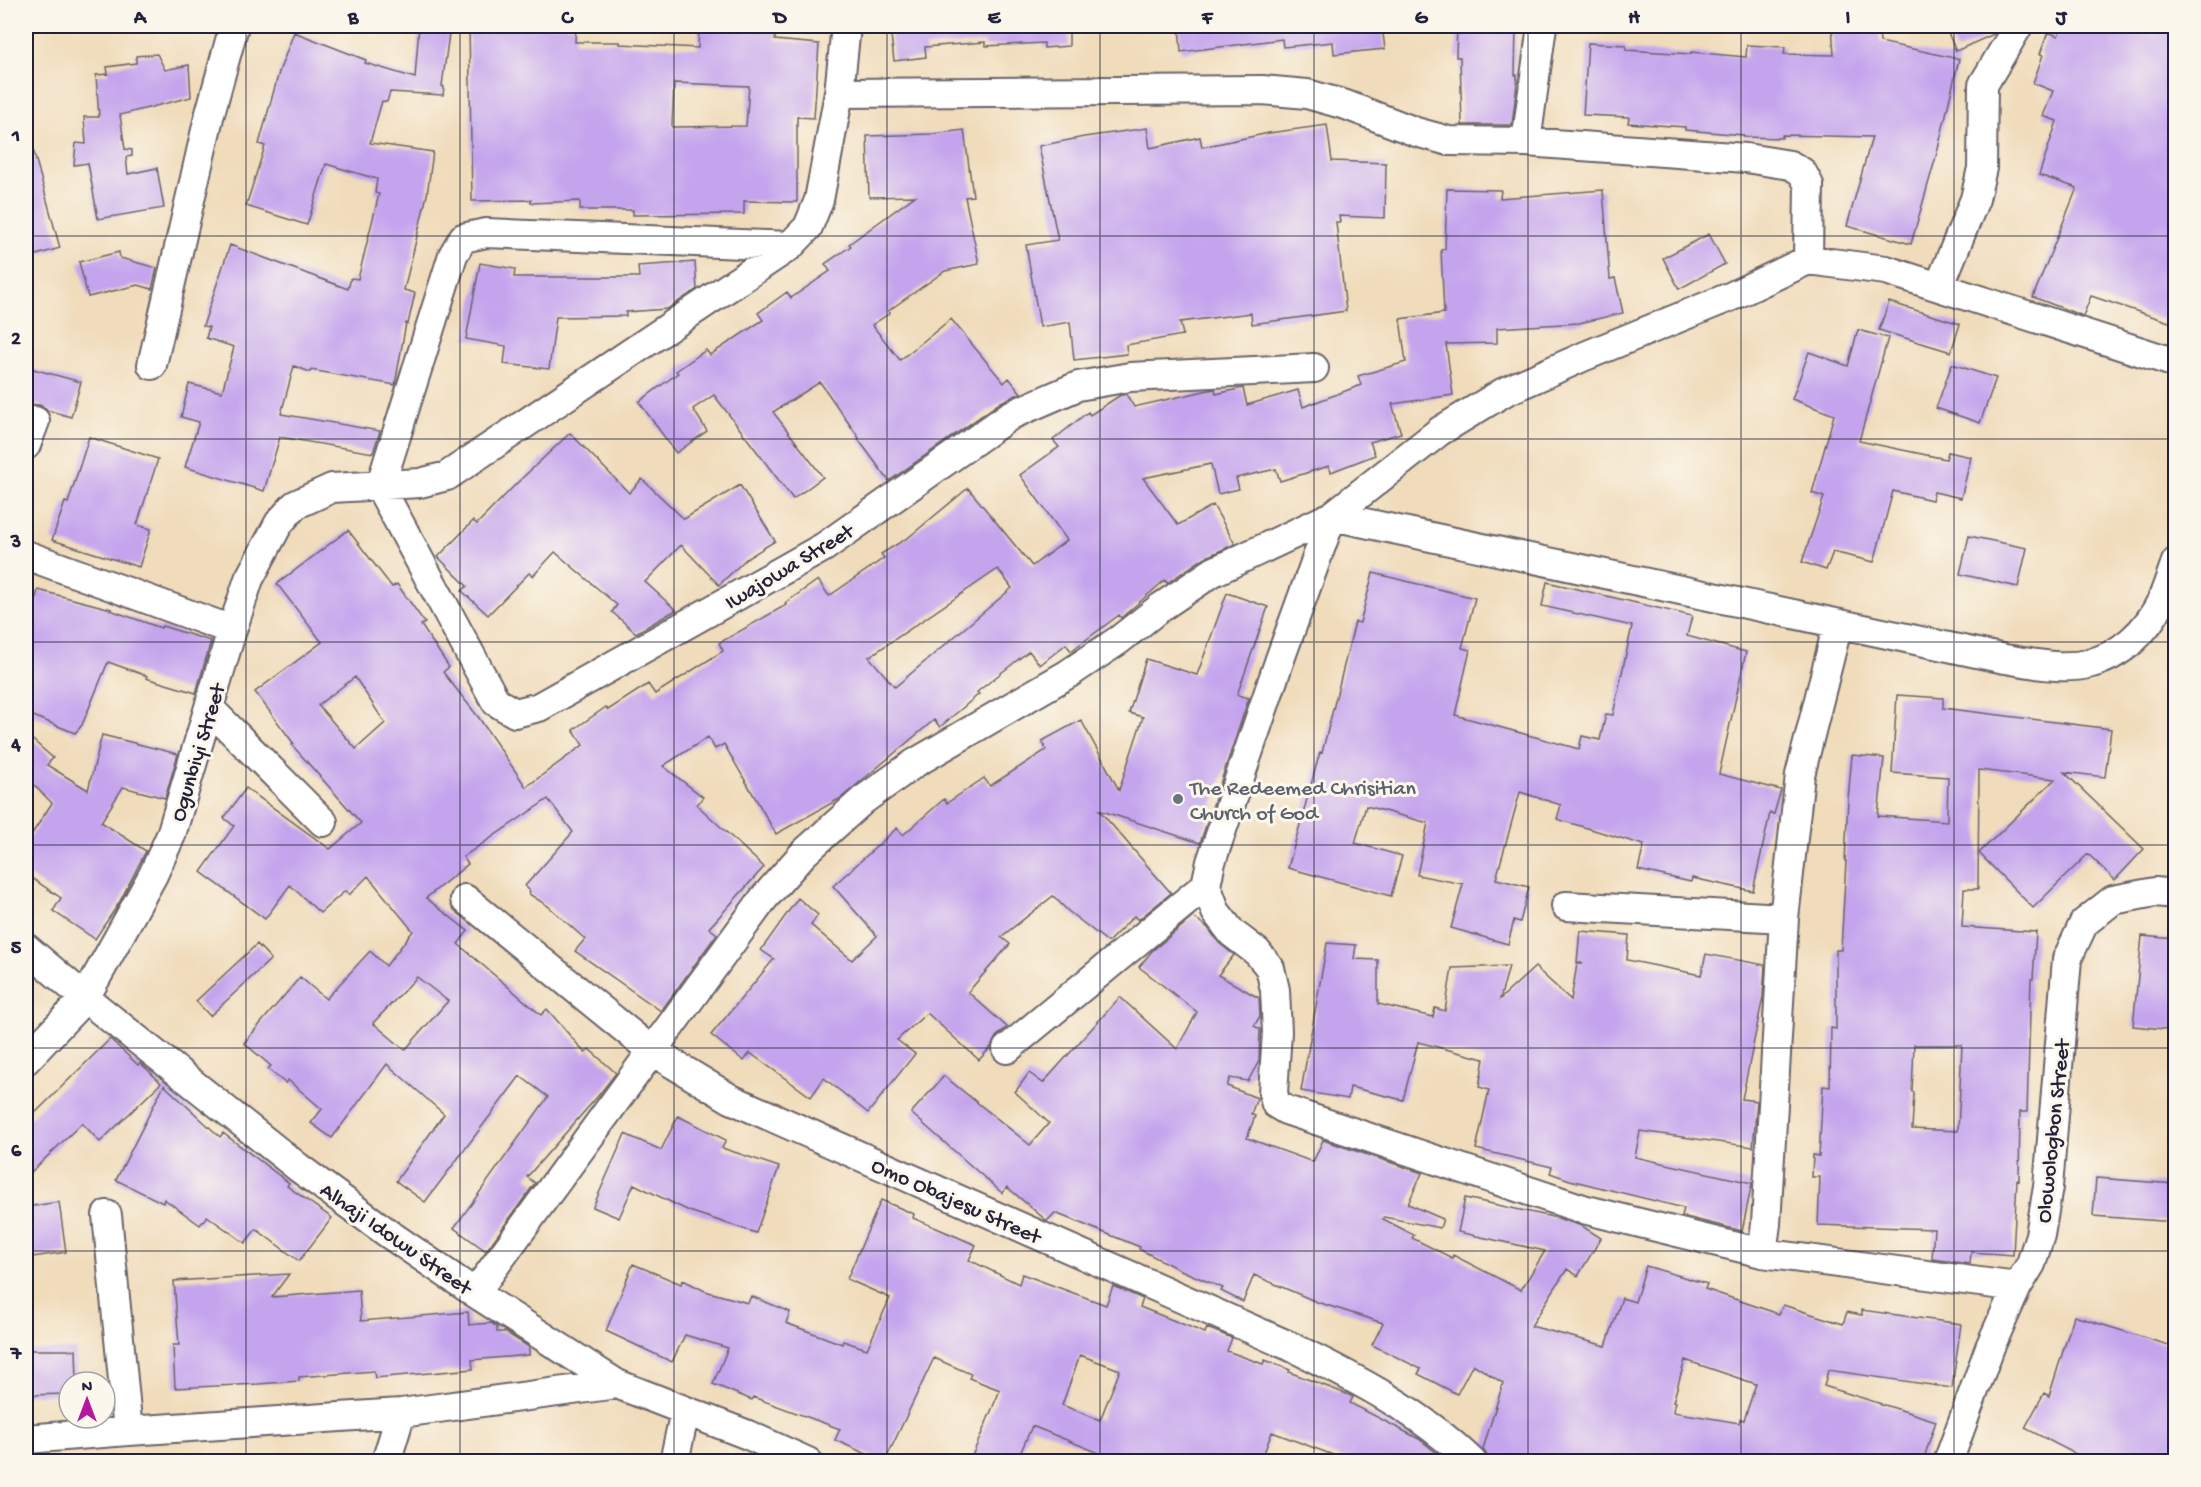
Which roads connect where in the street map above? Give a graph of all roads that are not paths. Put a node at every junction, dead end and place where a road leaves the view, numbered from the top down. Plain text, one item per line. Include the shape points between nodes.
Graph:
1 (234, 26) edge
2 (846, 26) edge
3 (1542, 26) edge
4 (2018, 26) edge
5 (839, 93) junction
6 (1526, 142) junction
7 (790, 246) junction
8 (1808, 260) junction
9 (1939, 287) junction
10 (2175, 363) edge
11 (152, 365) dead end
12 (1314, 368) dead end
13 (380, 487) junction
14 (1332, 516) junction
15 (26, 555) edge
16 (2175, 562) edge
17 (1838, 624) junction
18 (232, 630) junction
19 (210, 709) junction
20 (323, 822) dead end
21 (1206, 885) junction
22 (2175, 894) edge
23 (465, 898) dead end
24 (1566, 906) dead end
25 (1784, 918) junction
26 (26, 948) edge
27 (85, 998) junction
28 (1007, 1049) dead end
29 (652, 1051) junction
30 (26, 1060) edge
31 (107, 1215) dead end
32 (1762, 1253) junction
33 (2018, 1287) junction
34 (476, 1293) junction
35 (617, 1384) junction
36 (685, 1411) junction
37 (401, 1413) junction
38 (128, 1431) junction
39 (26, 1439) edge
40 (386, 1461) edge
41 (674, 1461) edge
42 (808, 1461) edge
43 (1472, 1461) edge
44 (1948, 1461) edge

1 - 11 street
2 - 5 street, Ogunbiyi Street
3 - 6 street
4 - 9 street via 1983,85 1980,178 1975,200
5 - 6 street via 1262,90 1307,94 1449,141
5 - 7 street, Ogunbiyi Street via 819,200 808,227
6 - 8 street via 1746,158 1790,165 1802,172 1809,185
7 - 13 street, Ogunbiyi Street via 447,476
7 - 13 street via 486,233 463,237 453,255
8 - 9 street via 1886,270
8 - 14 street via 1504,392 1440,431
9 - 10 street
12 - 13 street, Iwajowa Street via 1130,377 1078,386 1020,411 824,547 539,707 515,713 496,702
13 - 18 street, Ogunbiyi Street via 332,488 295,505 279,523 249,579
14 - 17 street
14 - 21 street via 1280,659
14 - 29 street via 1213,572 1068,674 915,763 863,800 804,853 764,898
15 - 18 street
16 - 17 street via 2160,603 2141,632 2120,651 2088,664 2052,665 2005,659
17 - 25 street via 1800,775
18 - 19 street, Ogunbiyi Street
19 - 20 street
19 - 27 street, Ogunbiyi Street via 171,835 140,902
21 - 28 street
21 - 32 street via 1216,912 1232,933 1270,968 1277,1032 1273,1093 1276,1104 1583,1209
22 - 33 street, Olowologbon Street via 2155,892 2113,900 2084,922 2067,959 2048,1187 2040,1235 2031,1264
23 - 29 street, Omo Obajesu Street
24 - 25 street
25 - 32 street
26 - 27 street, Alhaji Idowu Street
27 - 30 street, Ogunbiyi Street
27 - 34 street, Alhaji Idowu Street via 299,1168
29 - 34 street
29 - 43 street, Omo Obajesu Street via 731,1099 1353,1377 1449,1439
31 - 38 street
32 - 33 street
33 - 44 street, Olowologbon Street via 1990,1347
34 - 35 street, Alhaji Idowu Street
35 - 36 street, Alhaji Idowu Street
35 - 37 street
36 - 41 street
36 - 42 street, Alhaji Idowu Street
37 - 38 street
37 - 40 street
38 - 39 street

